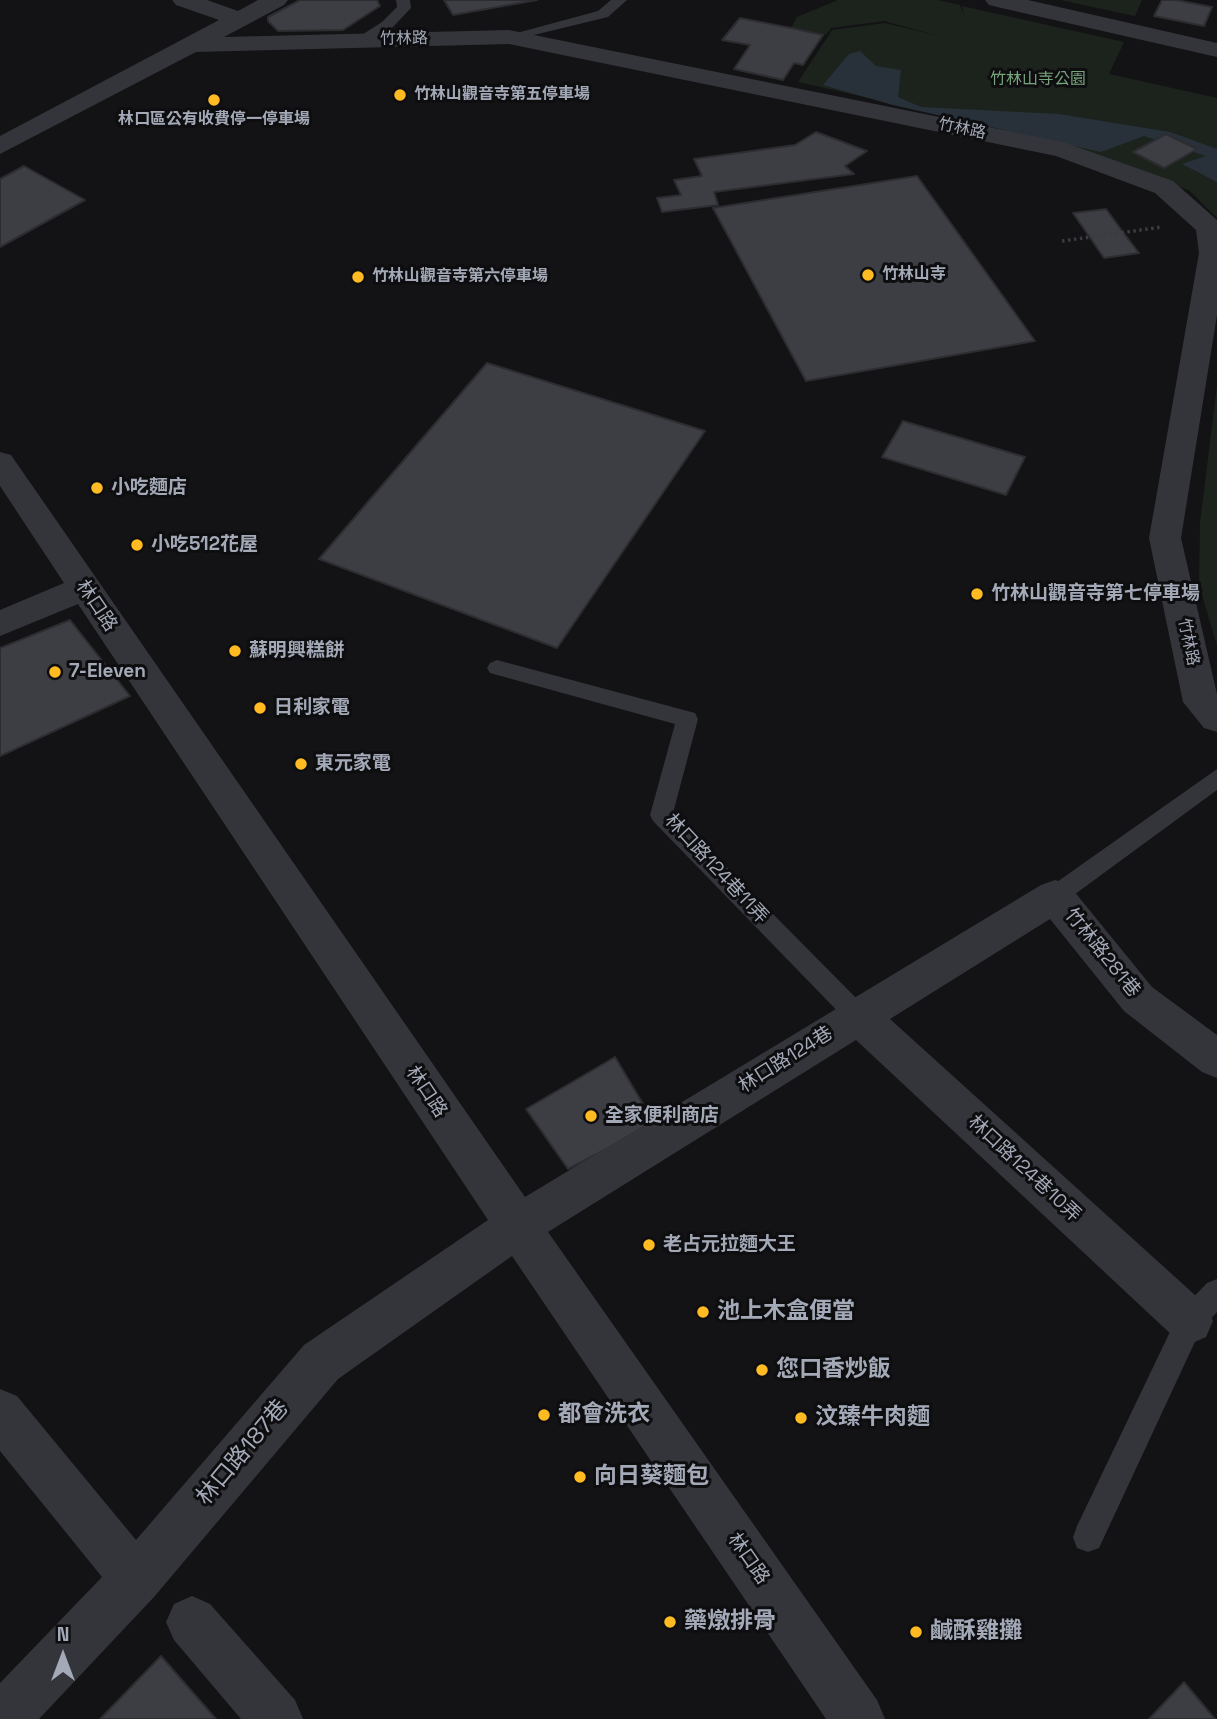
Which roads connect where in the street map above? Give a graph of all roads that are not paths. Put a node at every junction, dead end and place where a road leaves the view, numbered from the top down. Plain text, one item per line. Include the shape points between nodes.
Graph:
1 (184, 0) edge
2 (403, 0) edge
3 (620, 0) edge
4 (997, 0) edge
5 (260, 8) edge
6 (509, 37) junction
7 (362, 41) junction
8 (194, 45) junction
9 (1217, 50) edge
10 (0, 146) edge
11 (0, 461) edge
12 (84, 588) junction
13 (0, 624) edge
14 (497, 668) dead end
15 (1217, 718) edge
16 (1217, 778) edge
17 (1055, 896) junction
18 (858, 1016) junction
19 (1217, 1059) edge
20 (517, 1226) junction
21 (1204, 1306) edge
22 (0, 1413) edge
23 (1088, 1537) dead end
24 (136, 1579) junction
25 (192, 1622) dead end
26 (2, 1719) edge
27 (276, 1719) edge
28 (858, 1719) edge

1 - 5 street
2 - 7 lane via 404,8
3 - 6 lane via 603,14
4 - 9 street
5 - 8 street, 竹林路
6 - 7 street, 竹林路
6 - 15 street, 竹林路 via 1063,150 1164,187 1209,227 1213,253 1165,538 1201,702
7 - 8 street, 竹林路
8 - 10 street, 竹林路
11 - 12 street, 林口路
12 - 13 street
12 - 20 street, 林口路
14 - 18 lane, 林口路124巷11弄 via 687,719 661,815
16 - 17 lane
17 - 18 street, 林口路124巷
17 - 19 street, 竹林路281巷 via 1138,999
18 - 20 street, 林口路124巷
18 - 21 street, 林口路124巷10弄
20 - 24 street, 林口路187巷 via 321,1362
20 - 28 street, 林口路
21 - 23 lane
22 - 24 street
24 - 26 street, 林口路187巷
25 - 27 street

